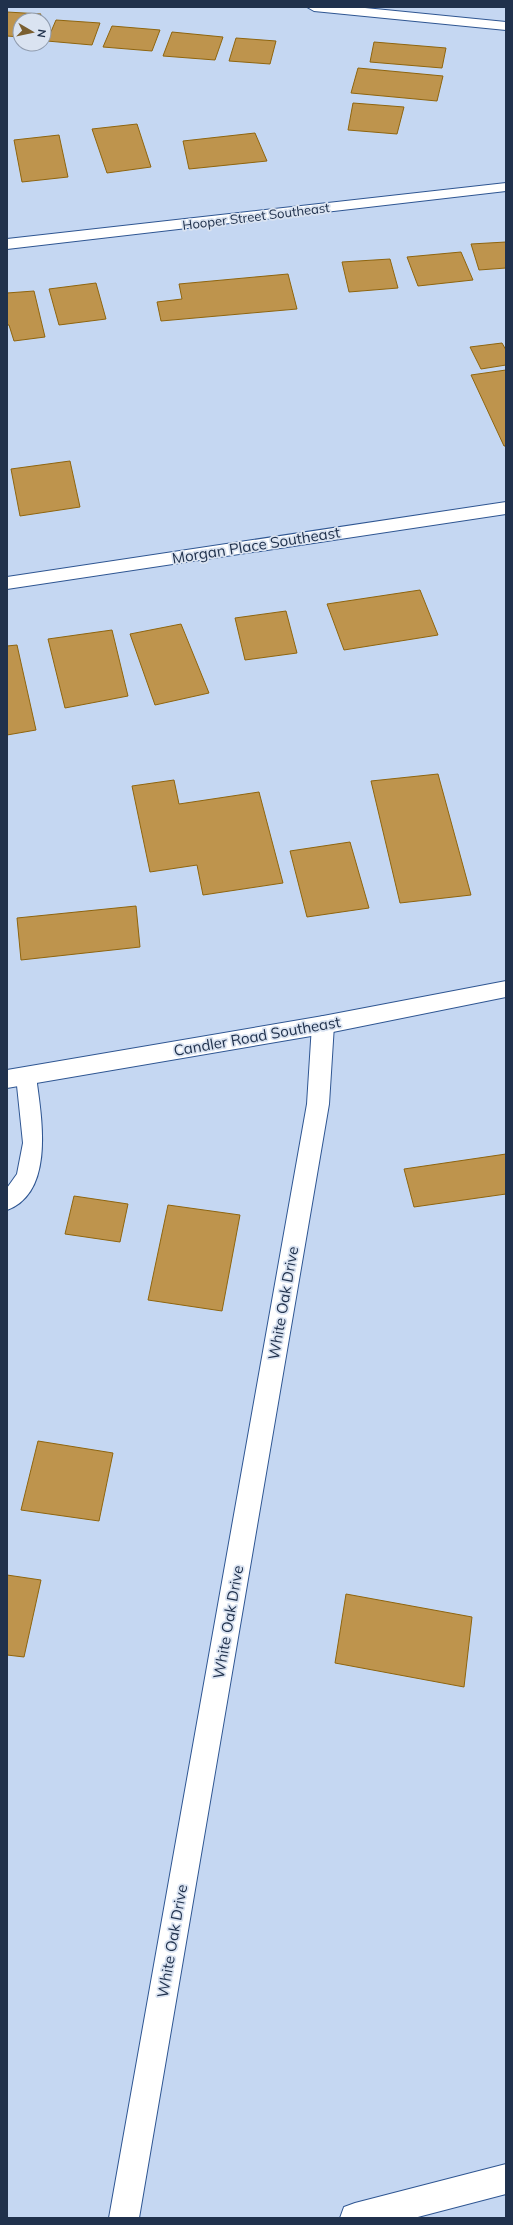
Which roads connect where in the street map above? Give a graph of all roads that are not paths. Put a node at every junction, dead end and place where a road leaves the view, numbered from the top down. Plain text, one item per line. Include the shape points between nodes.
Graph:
1 (314, 7) edge
2 (506, 26) edge
3 (506, 187) edge
4 (7, 244) edge
5 (506, 508) edge
6 (7, 583) edge
7 (506, 989) edge
8 (323, 1025) junction
9 (17, 1077) edge
10 (7, 1201) edge
11 (506, 2179) edge
12 (124, 2218) edge
13 (355, 2218) edge

1 - 2 street
3 - 4 street, Hooper Street Southeast
5 - 6 street, Morgan Place Southeast
7 - 8 street, Candler Road Southeast
8 - 9 street, Candler Road Southeast
8 - 12 street, White Oak Drive via 318,1104
9 - 10 lane via 33,1143 28,1175 12,1198
11 - 13 street

